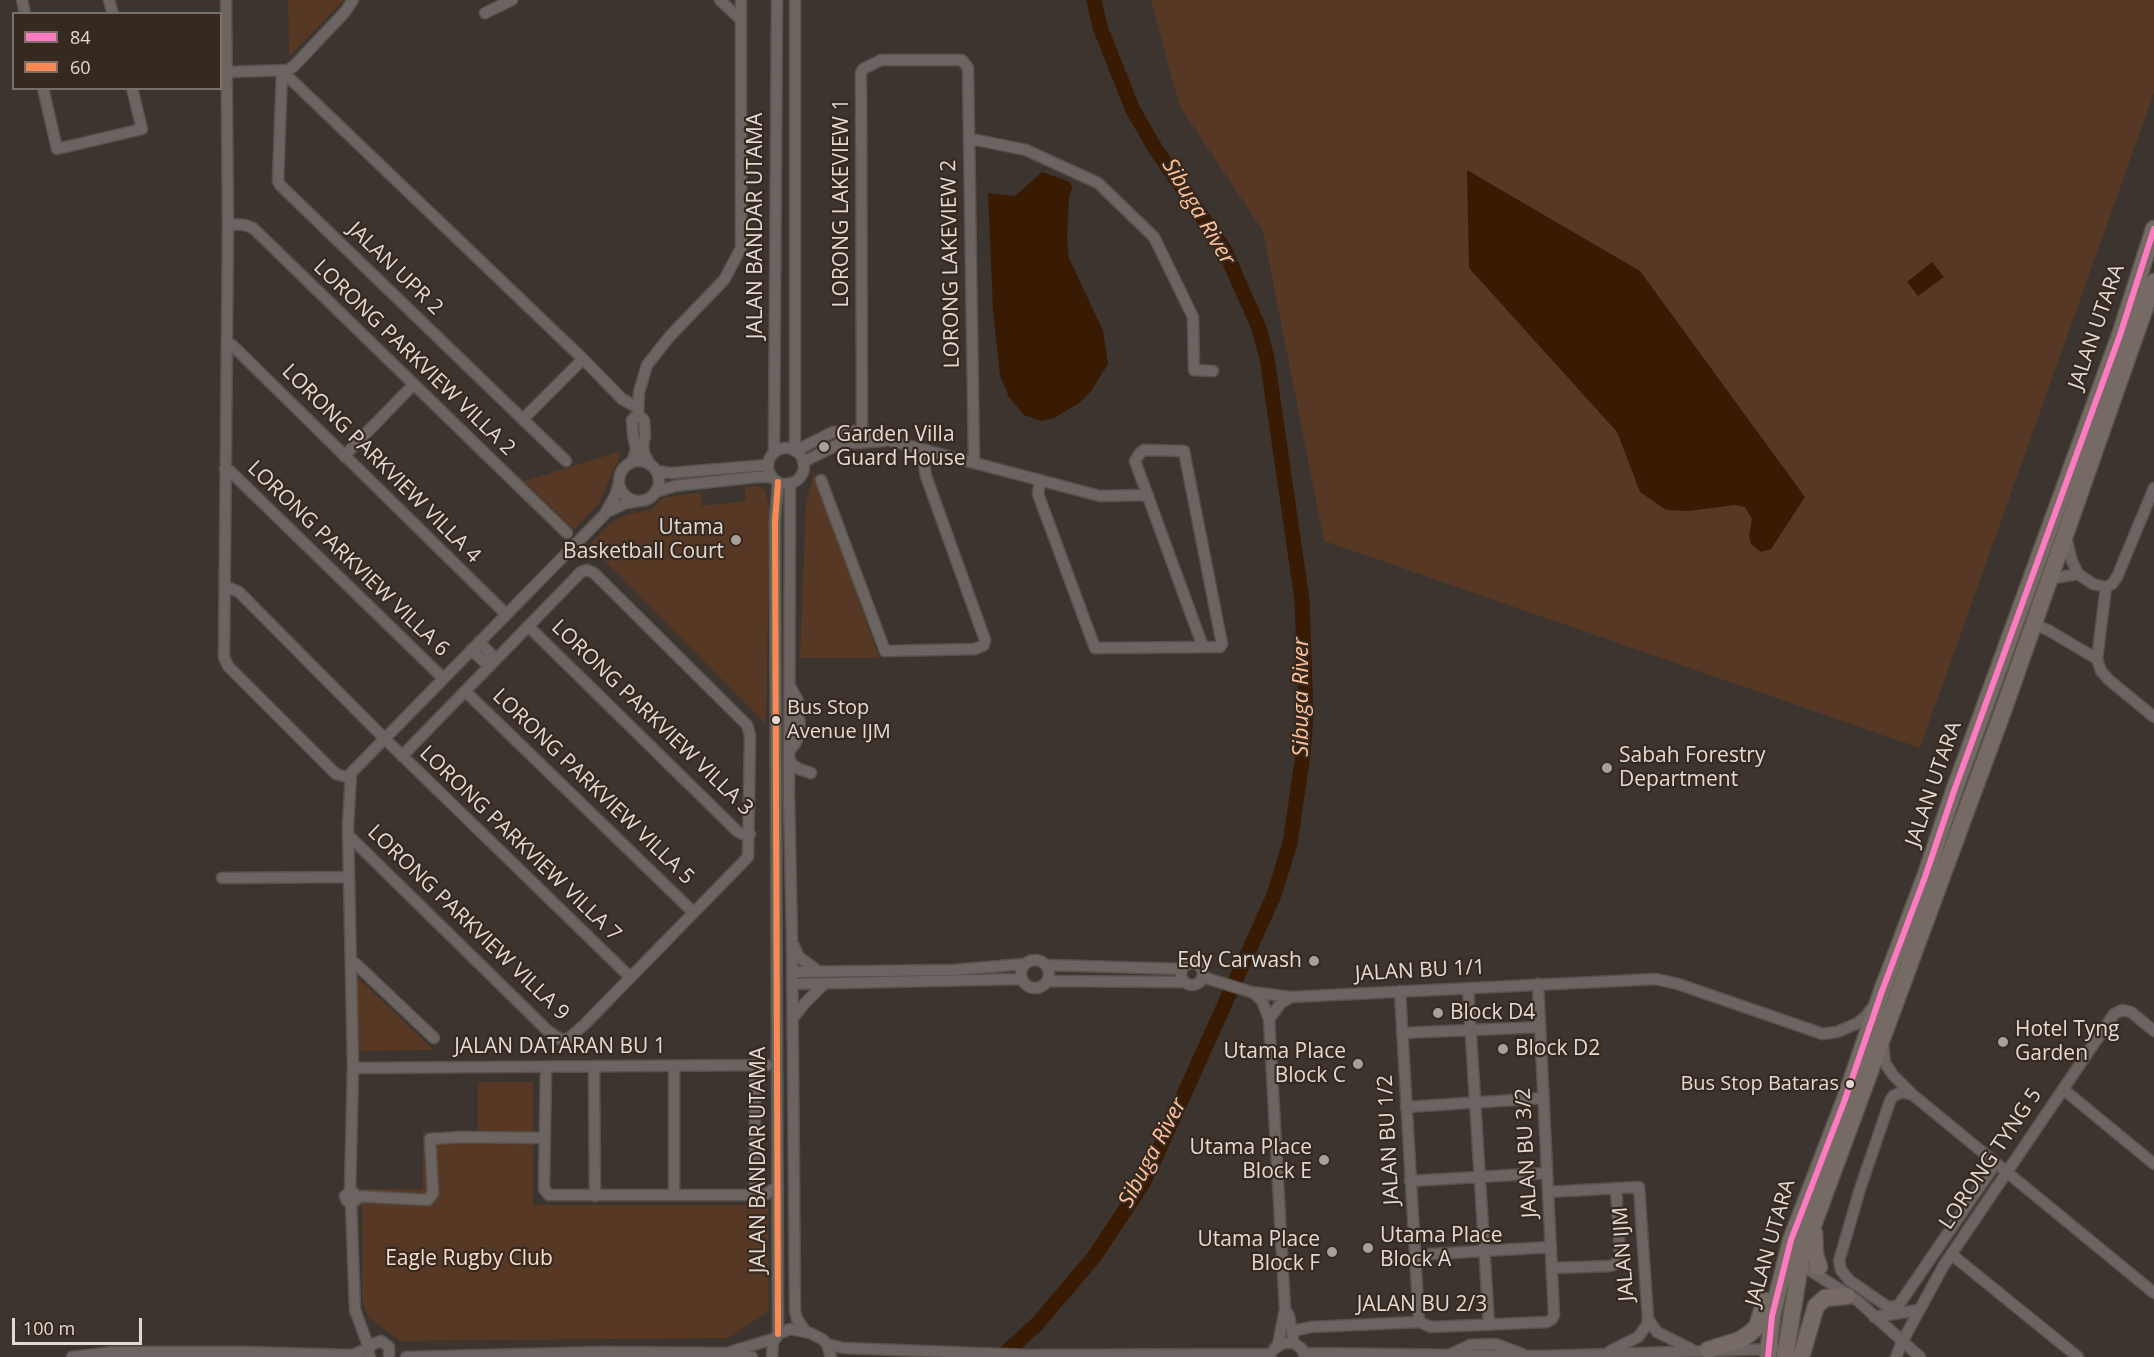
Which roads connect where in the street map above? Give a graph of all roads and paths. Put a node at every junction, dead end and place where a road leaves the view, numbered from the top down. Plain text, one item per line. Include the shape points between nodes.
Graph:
1 (226, 0) edge
2 (353, 0) edge
3 (512, 0) edge
4 (720, 0) edge
5 (741, 0) edge
6 (777, 0) edge
7 (795, 0) edge
8 (485, 13) dead end
9 (741, 20) junction
10 (966, 64) joint
11 (282, 71) junction
12 (228, 72) junction
13 (43, 90) edge
14 (132, 90) edge
15 (969, 140) junction
16 (228, 224) junction
17 (2154, 228) edge
18 (2154, 282) edge
19 (227, 343) junction
20 (583, 359) junction
21 (1213, 371) dead end
22 (414, 384) junction
23 (638, 411) junction
24 (523, 419) junction
25 (863, 431) junction
26 (891, 441) junction
27 (640, 442) junction
28 (862, 443) junction
29 (927, 450) junction
30 (795, 451) junction
31 (774, 452) junction
32 (344, 456) junction
33 (566, 461) dead end
34 (632, 462) junction
35 (803, 462) junction
36 (974, 463) junction
37 (768, 465) junction
38 (653, 468) junction
39 (225, 469) junction
40 (775, 480) junction
41 (821, 480) dead end
42 (1041, 480) junction
43 (619, 483) junction
44 (790, 483) junction
45 (2154, 488) edge
46 (655, 492) junction
47 (1148, 495) junction
48 (638, 501) junction
49 (607, 512) junction
50 (567, 533) dead end
51 (2065, 535) junction
52 (2078, 574) junction
53 (2049, 579) junction
54 (225, 586) junction
55 (2106, 587) junction
56 (506, 614) junction
57 (2033, 624) junction
58 (528, 626) junction
59 (475, 646) junction
60 (1203, 647) junction
61 (2097, 659) junction
62 (493, 663) junction
63 (443, 678) junction
64 (465, 691) junction
65 (2003, 711) junction
66 (2154, 717) edge
67 (384, 738) junction
68 (789, 754) junction
69 (402, 756) junction
70 (811, 773) dead end
71 (350, 778) junction
72 (789, 780) junction
73 (1954, 791) junction
74 (775, 796) junction
75 (750, 834) junction
76 (348, 835) junction
77 (222, 878) dead end
78 (349, 878) junction
79 (693, 912) junction
80 (777, 929) junction
81 (792, 939) junction
82 (351, 962) junction
83 (1024, 964) junction
84 (1046, 965) junction
85 (1182, 969) junction
86 (818, 971) junction
87 (630, 977) junction
88 (1203, 977) junction
89 (791, 978) junction
90 (1021, 979) junction
91 (1047, 981) junction
92 (1184, 982) junction
93 (824, 984) junction
94 (1538, 984) junction
95 (1468, 988) junction
96 (1882, 991) junction
97 (1400, 992) junction
98 (1256, 993) junction
99 (1291, 997) junction
100 (1271, 1016) junction
101 (793, 1018) junction
102 (1540, 1027) junction
103 (777, 1029) junction
104 (1471, 1030) junction
105 (2154, 1031) edge
106 (1402, 1033) junction
107 (434, 1038) dead end
108 (1883, 1040) junction
109 (777, 1053) junction
110 (755, 1065) junction
111 (767, 1065) junction
112 (594, 1066) junction
113 (674, 1066) junction
114 (546, 1067) junction
115 (352, 1068) junction
116 (777, 1077) junction
117 (2063, 1089) junction
118 (1913, 1095) junction
119 (1544, 1098) junction
120 (1475, 1102) junction
121 (1406, 1107) junction
122 (545, 1138) junction
123 (1996, 1163) junction
124 (2154, 1164) edge
125 (2006, 1171) junction
126 (1547, 1173) junction
127 (1480, 1177) junction
128 (1410, 1181) junction
129 (778, 1186) junction
130 (1616, 1188) junction
131 (1548, 1192) junction
132 (675, 1195) junction
133 (755, 1195) junction
134 (595, 1196) junction
135 (352, 1197) junction
136 (1801, 1211) junction
137 (1815, 1223) junction
138 (1947, 1232) junction
139 (1791, 1240) junction
140 (1960, 1240) junction
141 (1551, 1247) junction
142 (1485, 1251) junction
143 (1951, 1254) junction
144 (1415, 1255) junction
145 (1931, 1258) junction
146 (1799, 1261) junction
147 (1944, 1265) junction
148 (1820, 1267) junction
149 (1552, 1268) junction
150 (2154, 1293) edge
151 (1852, 1298) junction
152 (1285, 1309) junction
153 (1919, 1310) junction
154 (1772, 1316) junction
155 (1874, 1317) junction
156 (357, 1319) junction
157 (1648, 1319) junction
158 (1552, 1320) joint
159 (1419, 1322) junction
160 (1489, 1325) junction
161 (1293, 1331) junction
162 (806, 1332) junction
163 (777, 1336) junction
164 (1902, 1342) junction
165 (1294, 1343) junction
166 (386, 1344) junction
167 (827, 1344) junction
168 (1700, 1350) junction
169 (370, 1352) edge
170 (1273, 1352) edge
171 (727, 1353) junction
172 (1604, 1353) junction
173 (1768, 1353) edge
174 (1305, 1355) edge
175 (1791, 1355) edge
176 (355, 1356) edge
177 (409, 1356) edge
178 (1448, 1356) edge
179 (1528, 1356) edge
180 (72, 1357) edge
181 (389, 1357) edge
182 (752, 1357) edge
183 (772, 1357) edge
184 (831, 1357) edge
185 (1896, 1357) edge
186 (1920, 1357) edge
187 (2078, 1357) edge

1 - 12 street
2 - 11 street via 294,66
3 - 8 street
4 - 9 street
5 - 9 street
6 - 31 street, JALAN BANDAR UTAMA
7 - 30 street, JALAN BANDAR UTAMA
9 - 23 street via 741,248 724,280 647,365
10 - 15 street, LORONG LAKEVIEW 2
10 - 25 street, LORONG LAKEVIEW 1 via 962,60 881,60 861,73
11 - 12 street
11 - 20 street
11 - 24 street, JALAN UPR 2 via 280,185
12 - 16 street
13 - 14 street via 57,149 142,129
15 - 21 street via 1026,150 1098,183 1154,237 1193,317 1194,370
15 - 36 street, LORONG LAKEVIEW 2
16 - 19 street
16 - 22 street, LORONG PARKVIEW VILLA 2 via 249,226
17 - 73 highway, JALAN UTARA via 2120,335
18 - 51 highway, JALAN UTARA
19 - 32 street, LORONG PARKVIEW VILLA 4
19 - 39 street
20 - 23 street
20 - 24 street
22 - 32 street
22 - 50 street, LORONG PARKVIEW VILLA 2
23 - 27 street via 632,420 633,435
24 - 33 street, JALAN UPR 2
25 - 26 street
25 - 28 street, LORONG LAKEVIEW 1
25 - 30 street via 833,432
26 - 28 street
26 - 29 street
27 - 34 street
27 - 38 street
28 - 35 street via 838,444
29 - 36 street
29 - 41 street via 926,476 985,640 984,645 975,649 885,651
30 - 31 street via 784,448
30 - 35 street
31 - 37 street, JALAN BANDAR UTAMA
32 - 56 street, LORONG PARKVIEW VILLA 4
34 - 38 street via 642,461
34 - 43 street via 622,470
35 - 44 street via 800,477
36 - 42 street
37 - 38 street via 671,473
37 - 40 street
38 - 46 street via 658,482
39 - 54 street
39 - 63 street, LORONG PARKVIEW VILLA 6
40 - 44 street
40 - 46 street via 756,477
40 - 74 street
42 - 47 street via 1107,496
42 - 60 street via 1038,494 1095,648
43 - 48 street via 623,493
43 - 49 street
44 - 68 street, JALAN BANDAR UTAMA
45 - 55 street via 2117,577
46 - 48 street
47 - 60 street
47 - 60 street via 1135,461 1140,453 1184,451 1222,644
48 - 49 street
49 - 56 street
51 - 52 street
51 - 53 highway, JALAN UTARA
52 - 53 street
52 - 55 street
53 - 57 highway, JALAN UTARA
54 - 67 street, LORONG PARKVIEW VILLA 7 via 239,592
54 - 71 street via 225,662 336,774
55 - 61 street
56 - 59 street
57 - 61 street
57 - 65 highway, JALAN UTARA
58 - 62 street
58 - 75 street, LORONG PARKVIEW VILLA 3 via 737,831
58 - 75 street via 581,573 594,573 747,726
59 - 62 street
59 - 63 street
61 - 66 street via 2109,680
62 - 64 street
63 - 67 street
64 - 69 street
64 - 79 street, LORONG PARKVIEW VILLA 5
65 - 73 highway via 1989,723 1965,790
65 - 108 highway, JALAN UTARA
67 - 69 street, LORONG PARKVIEW VILLA 7
67 - 71 street
68 - 70 street via 792,764
68 - 72 street, JALAN BANDAR UTAMA
69 - 87 street, LORONG PARKVIEW VILLA 7
71 - 76 street
72 - 74 street
72 - 81 street, JALAN BANDAR UTAMA
73 - 96 highway, JALAN UTARA
74 - 80 street
75 - 79 street via 744,862
76 - 78 street
76 - 87 street, LORONG PARKVIEW VILLA 9 via 560,1039 568,1039
77 - 78 street
78 - 82 street
79 - 87 street
80 - 89 street via 782,960
80 - 103 street, JALAN BANDAR UTAMA
81 - 86 street via 799,957
81 - 89 street, JALAN BANDAR UTAMA
82 - 107 street
82 - 115 street
83 - 84 street via 1036,959
83 - 86 street via 954,970
83 - 90 street
84 - 85 street
84 - 91 street
85 - 88 street via 1188,963 1197,964
85 - 92 street
86 - 89 street
88 - 92 street via 1194,985
88 - 98 street, JALAN BU 1/1
89 - 93 street
89 - 101 street, JALAN BANDAR UTAMA
89 - 103 street via 783,985 783,1013
90 - 91 street via 1032,988
90 - 93 street
91 - 92 street
93 - 101 street
94 - 95 street, JALAN BU 1/1
94 - 96 street, JALAN BU 1/1 via 1662,980 1823,1034 1862,1020
94 - 102 street, JALAN BU 3/2
95 - 97 street, JALAN BU 1/1
95 - 104 street
96 - 136 highway, JALAN UTARA
97 - 99 street, JALAN BU 1/1
97 - 106 street, JALAN BU 1/2
98 - 99 street, JALAN BU 1/1
98 - 100 street
99 - 100 street
100 - 152 street
101 - 162 street, JALAN BANDAR UTAMA via 795,1311
102 - 104 street
102 - 119 street, JALAN BU 3/2
103 - 109 street, JALAN BANDAR UTAMA
104 - 106 street
104 - 120 street
105 - 117 street, LORONG TYNG 5 via 2131,1012 2118,1011
106 - 121 street, JALAN BU 1/2
108 - 118 street via 1885,1063
108 - 137 highway, JALAN UTARA
109 - 111 street
109 - 116 street, JALAN BANDAR UTAMA
110 - 111 street, JALAN DATARAN BU 1
110 - 113 street, JALAN DATARAN BU 1
110 - 133 street
111 - 116 street
112 - 113 street, JALAN DATARAN BU 1
112 - 114 street, JALAN DATARAN BU 1
112 - 134 street
113 - 132 street
114 - 115 street, JALAN DATARAN BU 1
114 - 122 street
115 - 135 street
116 - 129 street, JALAN BANDAR UTAMA
117 - 124 street
117 - 125 street, LORONG TYNG 5
118 - 123 street
118 - 145 street via 1902,1092 1890,1101 1839,1261 1848,1280 1888,1307 1898,1306
119 - 120 street
119 - 126 street, JALAN BU 3/2
120 - 121 street
120 - 127 street
121 - 128 street, JALAN BU 1/2
122 - 134 street via 545,1192
122 - 135 street via 430,1139 433,1193 428,1200
123 - 125 street
123 - 138 street
125 - 140 street, LORONG TYNG 5
125 - 150 street
126 - 127 street
126 - 131 street, JALAN BU 3/2
127 - 128 street
127 - 142 street
128 - 144 street, JALAN BU 1/2
129 - 133 street via 766,1194
129 - 163 street, JALAN BANDAR UTAMA
130 - 131 street
130 - 149 street via 1620,1256 1617,1263
130 - 157 street, JALAN IJM via 1639,1187
131 - 141 street, JALAN BU 3/2
132 - 133 street
132 - 134 street
135 - 156 street
136 - 139 highway, JALAN UTARA
136 - 168 highway via 1779,1245 1757,1327 1740,1340
137 - 146 highway, JALAN UTARA
137 - 148 highway via 1814,1245
138 - 140 street
138 - 145 street
139 - 146 highway via 1791,1250
139 - 154 highway, JALAN UTARA
140 - 143 street, LORONG TYNG 5
141 - 142 street
141 - 149 street, JALAN BU 3/2
142 - 144 street
142 - 160 street
143 - 147 street, LORONG TYNG 5
143 - 187 street
144 - 159 street, JALAN BU 1/2
145 - 147 street
146 - 148 street
146 - 151 street
146 - 154 highway via 1788,1270 1781,1301
146 - 175 highway, JALAN UTARA
147 - 153 street, LORONG TYNG 5
148 - 151 street
149 - 158 street, JALAN BU 3/2
151 - 155 street
151 - 175 highway via 1825,1298 1816,1306
152 - 161 street
152 - 170 street
153 - 155 street
153 - 164 street, LORONG TYNG 5
154 - 173 highway, JALAN UTARA
155 - 164 street
156 - 166 street
156 - 169 street
157 - 168 street via 1657,1332
157 - 172 street via 1638,1337
158 - 160 street, JALAN BU 2/3
159 - 160 street, JALAN BU 2/3 via 1431,1327
159 - 161 street, JALAN BU 2/3
161 - 165 street
162 - 163 street via 790,1329
162 - 167 street
163 - 171 street
163 - 183 street, JALAN BANDAR UTAMA
164 - 185 street, LORONG TYNG 5
164 - 186 street
165 - 170 street via 1288,1342
165 - 174 street
166 - 169 street via 374,1342
166 - 177 street
166 - 181 street
167 - 170 street via 843,1348 1027,1355
167 - 184 street
168 - 172 street
168 - 173 street
169 - 176 street
171 - 177 street
171 - 182 street
172 - 179 street
173 - 175 street
174 - 178 street
176 - 180 street via 114,1352
178 - 179 street

